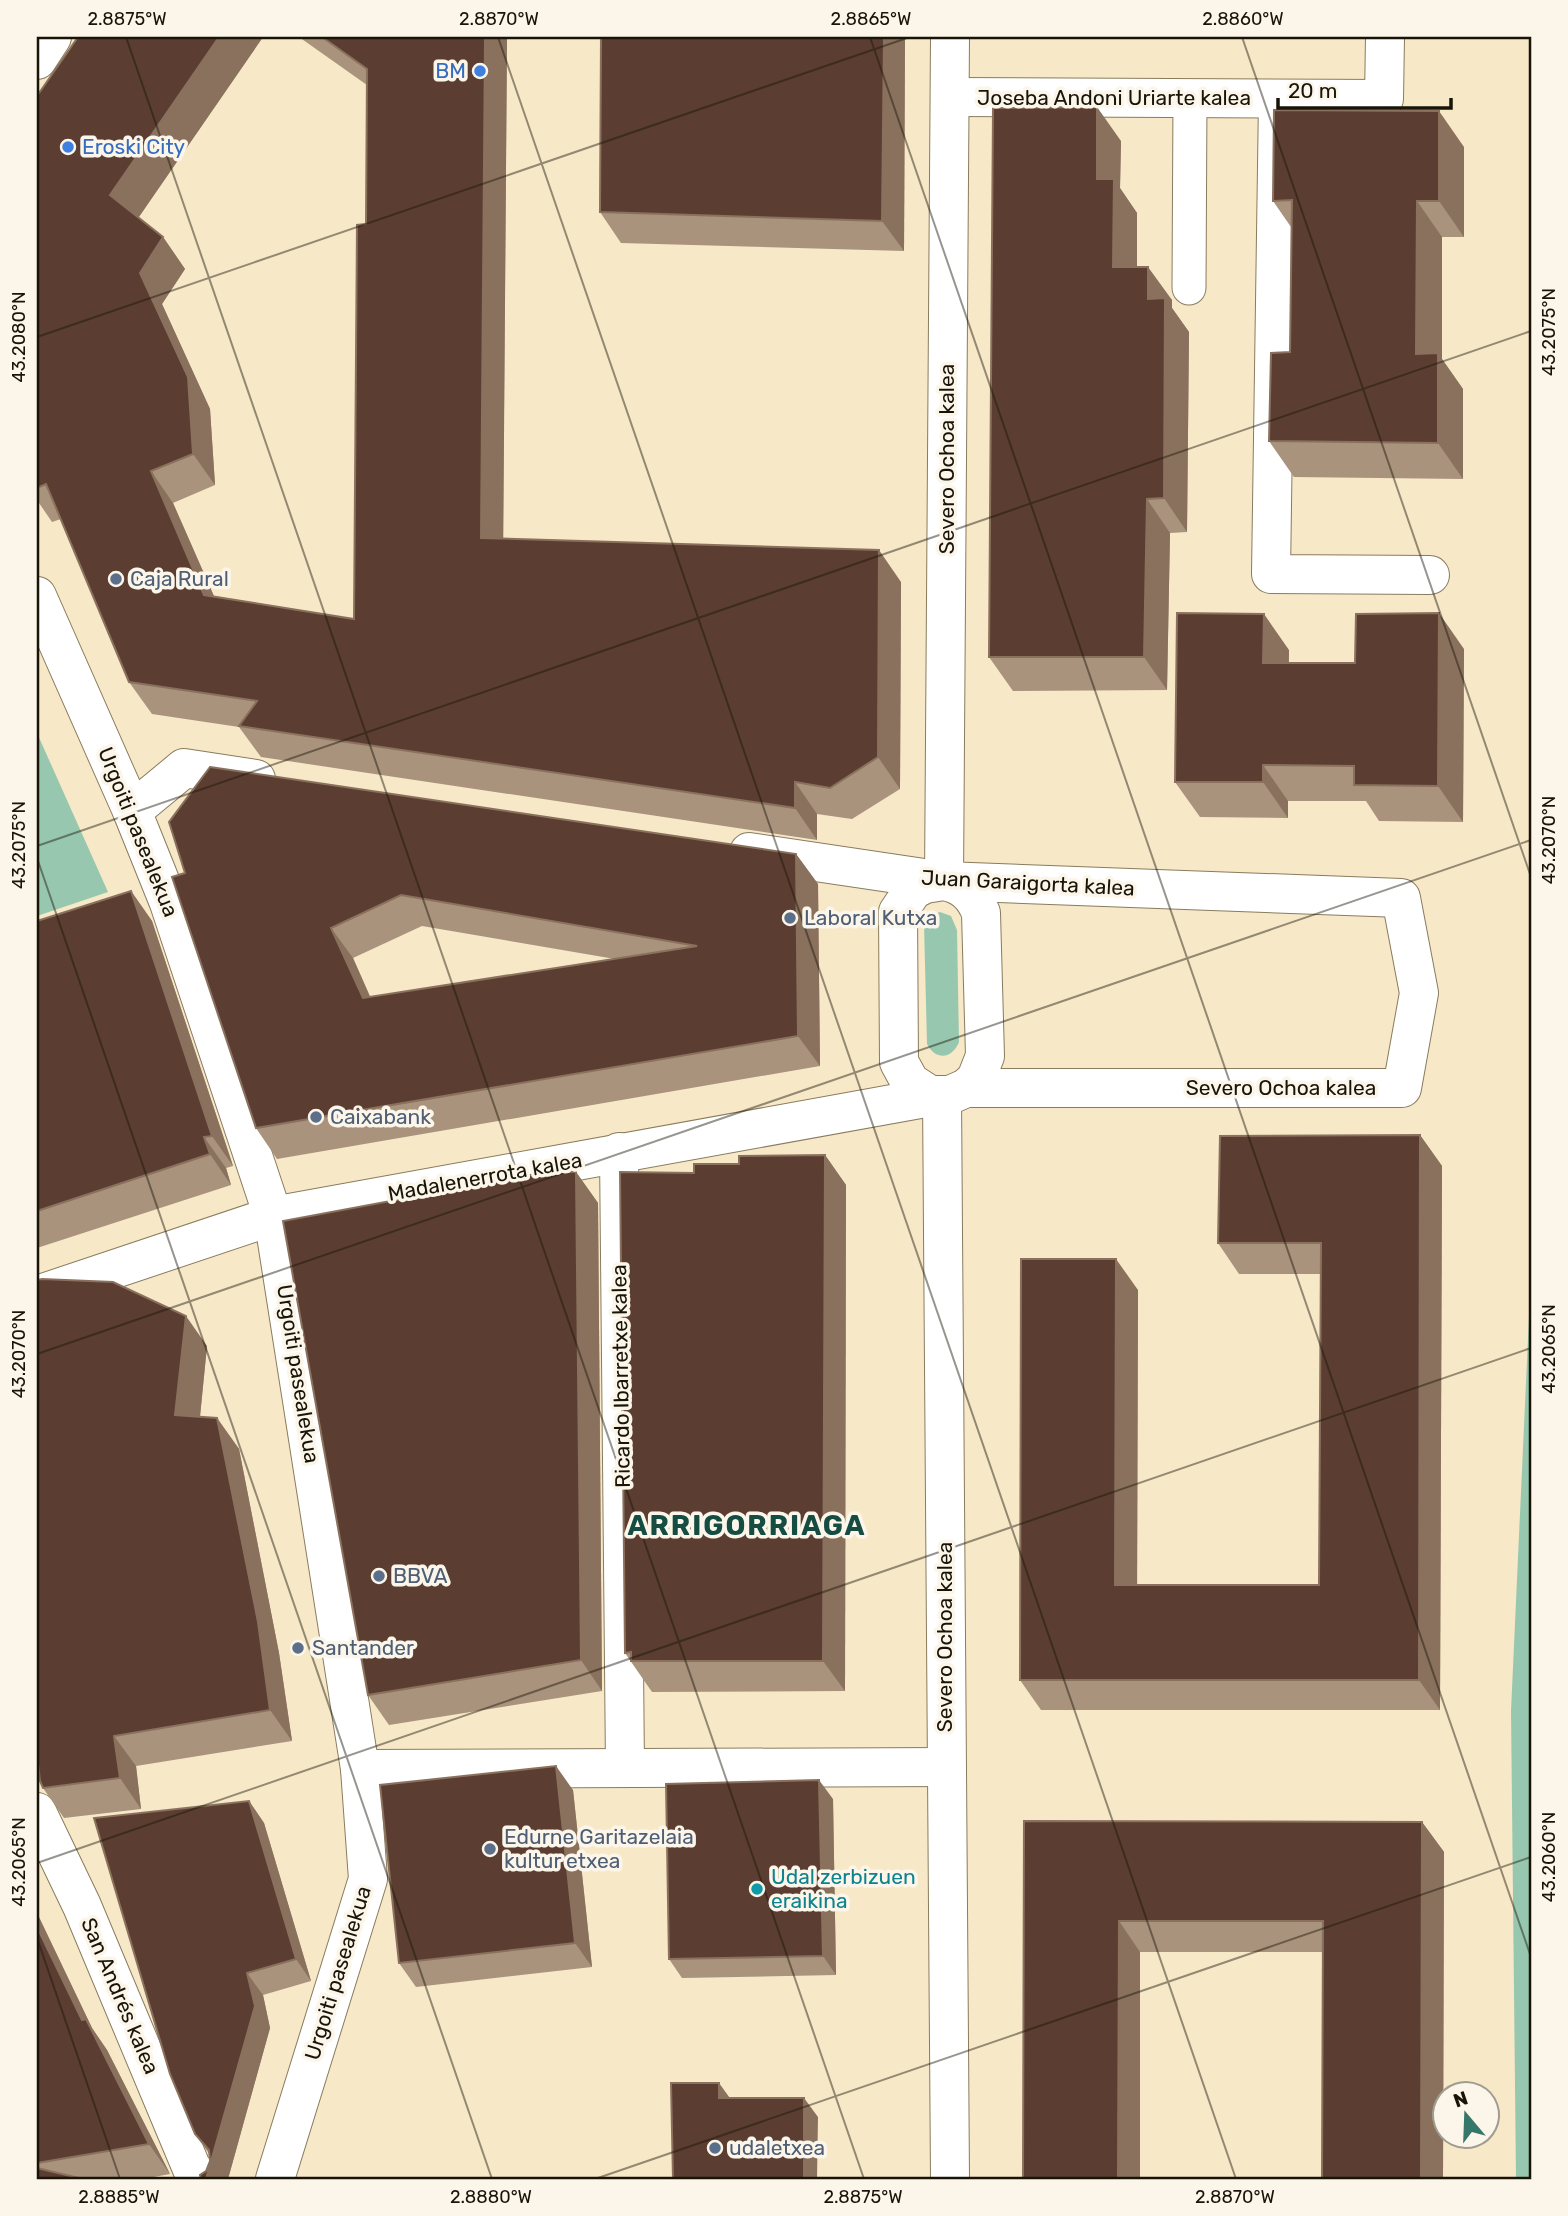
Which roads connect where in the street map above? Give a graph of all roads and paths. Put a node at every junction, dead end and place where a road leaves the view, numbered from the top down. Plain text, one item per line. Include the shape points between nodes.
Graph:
1 (52, 37) edge
2 (950, 37) edge
3 (1384, 37) edge
4 (37, 60) edge
5 (950, 97) junction
6 (1190, 98) junction
7 (1278, 99) junction
8 (1189, 288) dead end
9 (1430, 575) dead end
10 (37, 596) edge
11 (290, 784) edge
12 (132, 811) junction
13 (716, 848) edge
14 (944, 881) junction
15 (1402, 898) joint
16 (954, 1091) junction
17 (619, 1152) junction
18 (272, 1216) junction
19 (37, 1295) edge
20 (947, 1767) junction
21 (625, 1768) junction
22 (360, 1769) junction
23 (37, 1812) edge
24 (204, 2179) edge
25 (275, 2179) edge
26 (950, 2179) edge

1 - 4 street
2 - 5 street, Severo Ochoa kalea
3 - 7 street, Joseba Andoni Uriarte kalea via 1384,99
5 - 6 street, Joseba Andoni Uriarte kalea
5 - 14 street, Severo Ochoa kalea
6 - 7 street, Joseba Andoni Uriarte kalea
6 - 8 lane
7 - 9 street, Joseba Andoni Uriarte kalea via 1270,573
10 - 12 street, Urgoiti pasealekua
11 - 12 street via 184,768
12 - 18 street, Urgoiti pasealekua via 169,903
13 - 14 street, Juan Garaigorta kalea
14 - 15 street, Juan Garaigorta kalea
14 - 16 street via 967,891 981,913 985,1056 976,1079
14 - 16 street, Severo Ochoa kalea via 913,890 898,912 900,1062 910,1082 930,1095
15 - 16 street, Severo Ochoa kalea via 1419,993 1402,1088
16 - 17 street, Madalenerrota kalea
16 - 20 street, Severo Ochoa kalea
17 - 18 street, Madalenerrota kalea
17 - 21 street, Ricardo Ibarretxe kalea
18 - 19 street, Madalenerrota kalea
18 - 22 street, Urgoiti pasealekua
20 - 21 street
20 - 26 street, Severo Ochoa kalea
21 - 22 street
22 - 25 street, Urgoiti pasealekua via 368,1879
23 - 24 street, San Andrés kalea via 82,1906 192,2169

